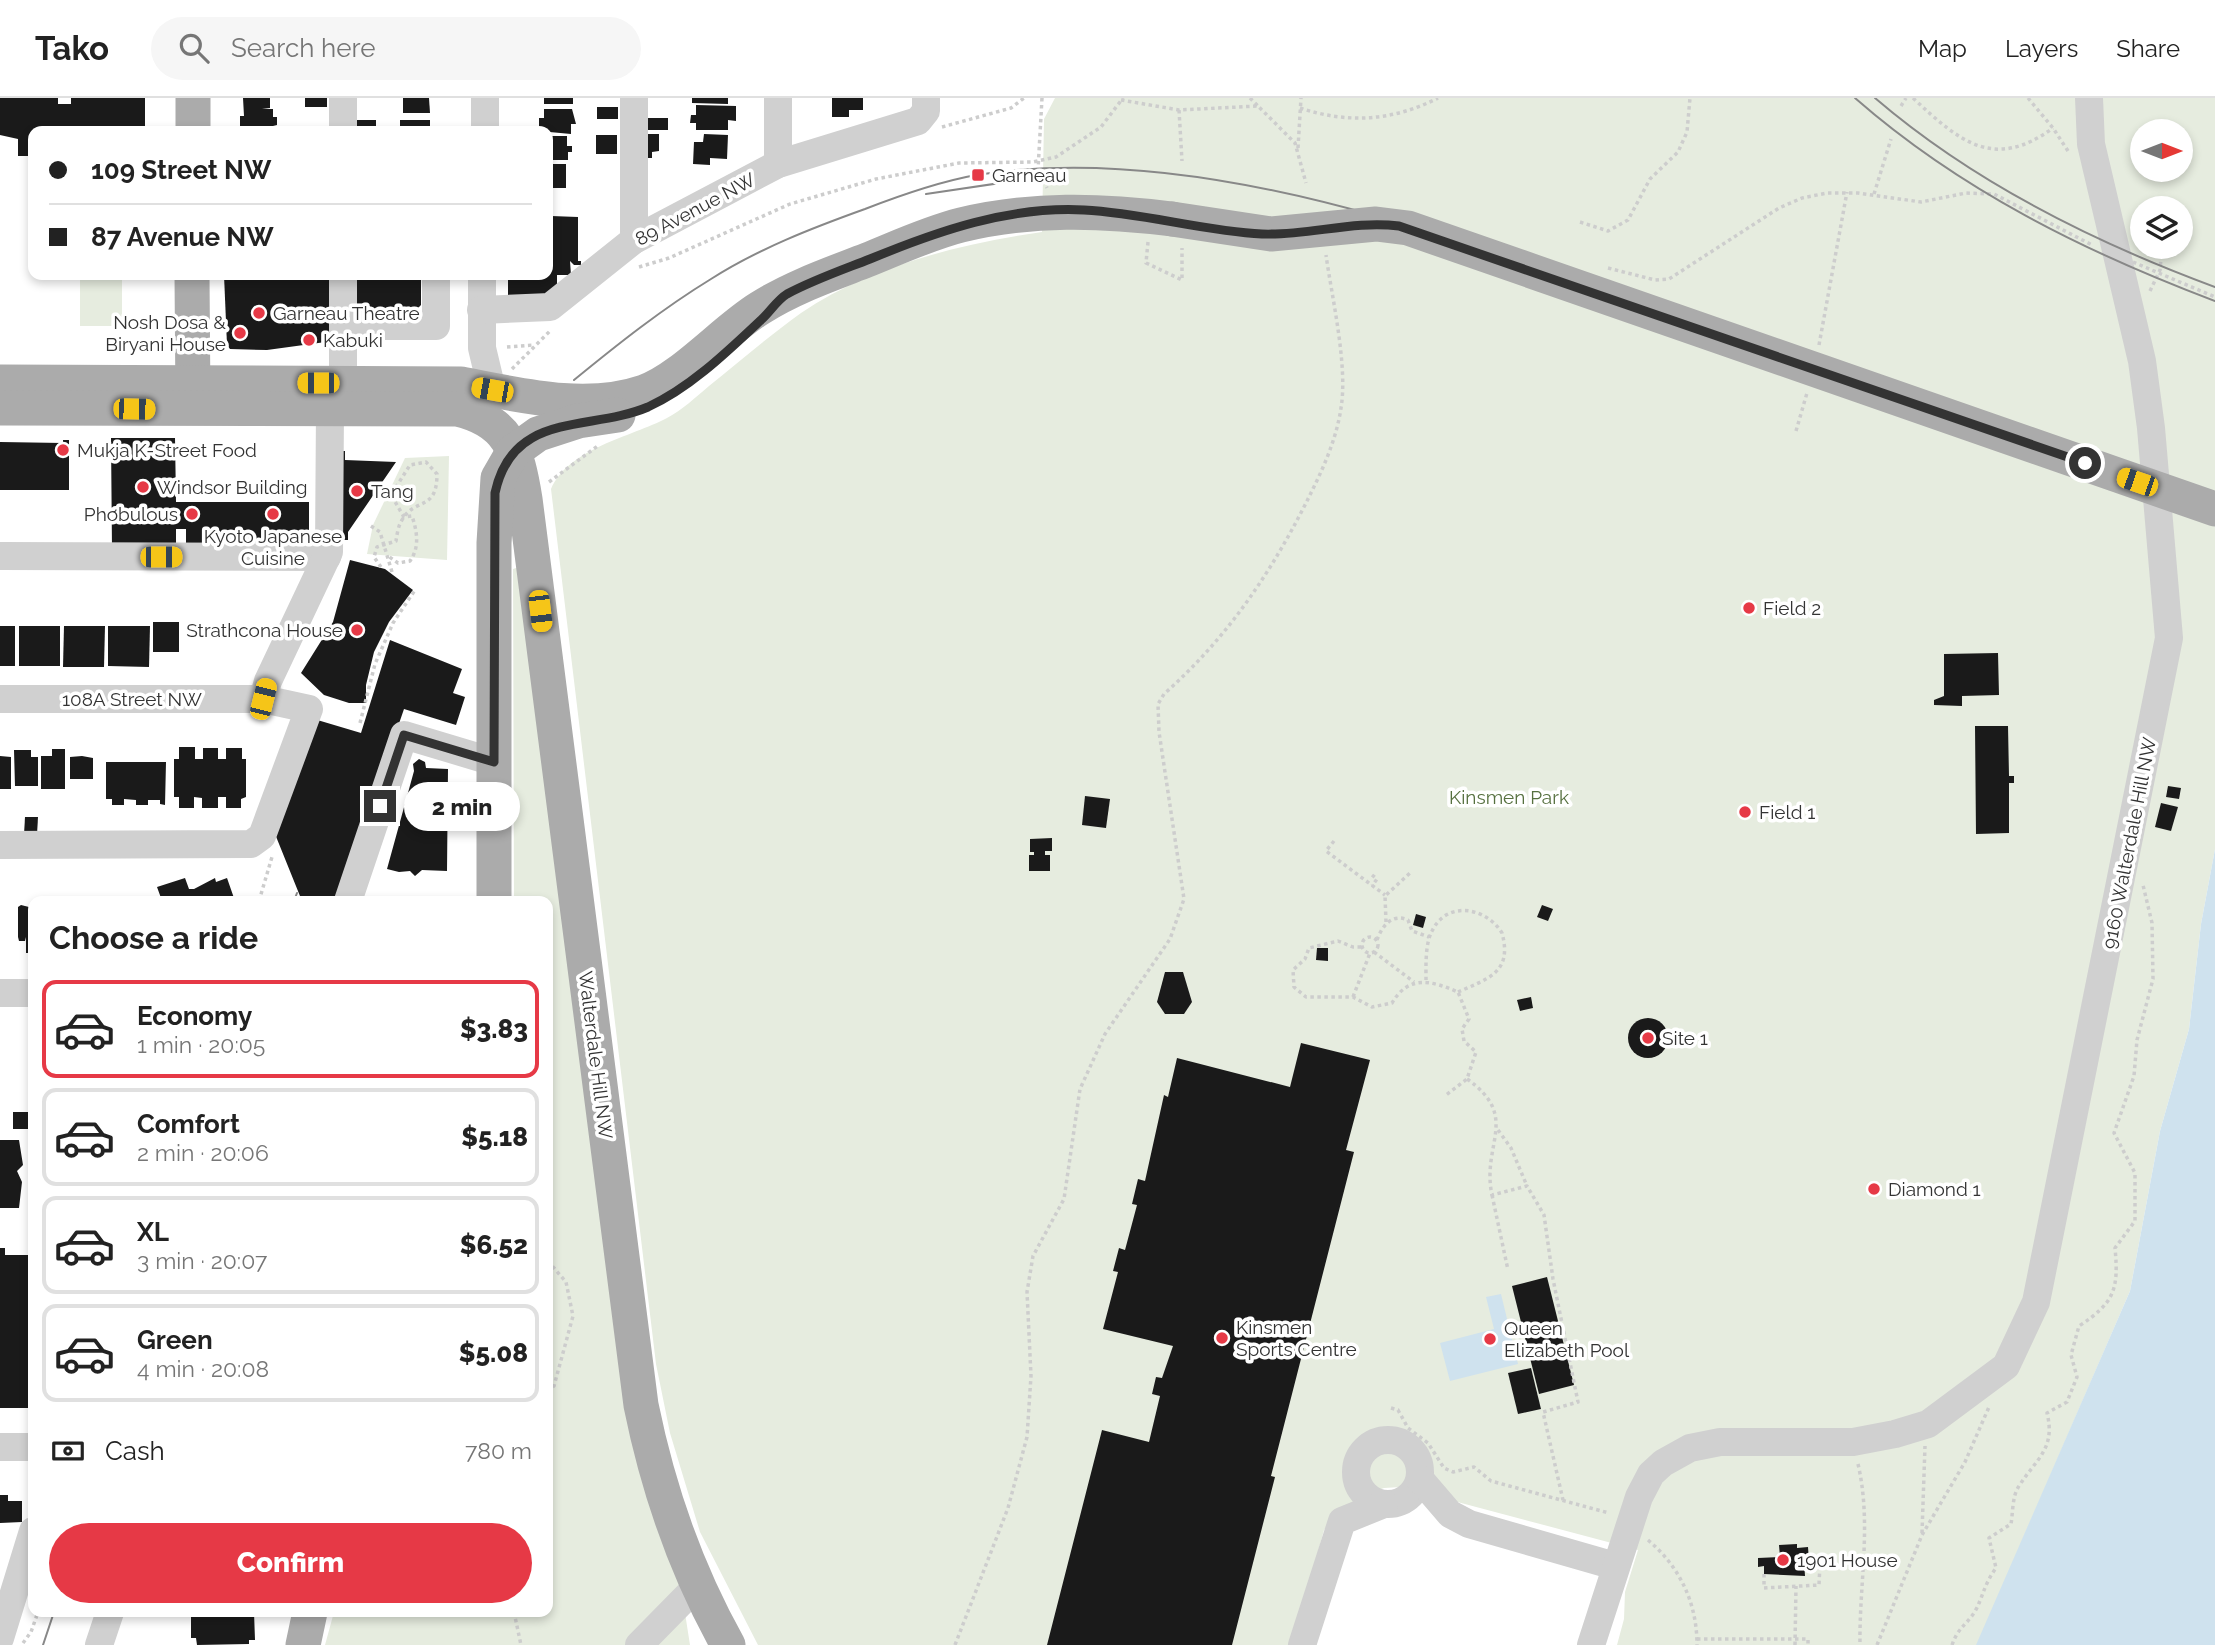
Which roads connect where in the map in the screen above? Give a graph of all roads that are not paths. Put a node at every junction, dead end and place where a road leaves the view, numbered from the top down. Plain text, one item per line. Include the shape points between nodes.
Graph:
1 (193, 98) edge
2 (343, 98) edge
3 (485, 98) edge
4 (634, 98) edge
5 (778, 98) edge
6 (926, 98) edge
7 (2089, 98) edge
8 (193, 126) edge
9 (343, 126) edge
10 (485, 126) edge
11 (778, 164) junction
12 (634, 240) junction
13 (192, 280) edge
14 (343, 280) edge
15 (436, 280) edge
16 (482, 280) edge
17 (783, 296) junction
18 (481, 310) junction
19 (343, 327) junction
20 (0, 382) edge
21 (492, 390) junction
22 (193, 396) junction
23 (337, 396) junction
24 (0, 408) edge
25 (513, 452) junction
26 (2215, 509) edge
27 (0, 556) edge
28 (327, 557) junction
29 (0, 699) edge
30 (263, 699) junction
31 (494, 762) junction
32 (0, 845) edge
33 (350, 896) edge
34 (494, 896) edge
35 (0, 993) edge
36 (28, 993) edge
37 (0, 1447) edge
38 (28, 1447) edge
39 (1356, 1467) junction
40 (1420, 1479) junction
41 (1384, 1504) junction
42 (1345, 1521) junction
43 (28, 1547) edge
44 (1615, 1566) junction
45 (698, 1585) junction
46 (108, 1617) edge
47 (0, 1638) edge
48 (99, 1645) edge
49 (639, 1645) edge
50 (728, 1645) edge
51 (1302, 1645) edge
52 (1591, 1645) edge

1 - 8 main road
2 - 9 street
3 - 10 street
4 - 12 street
5 - 11 street, 89 Avenue NW
6 - 11 street via 926,111 918,121
7 - 44 street, 9160 Walterdale Hill NW via 2091,144 2125,261 2128,311 2142,361 2169,638 2041,1283 2006,1366 1928,1424 1853,1442 1720,1443 1690,1448 1651,1474
11 - 12 street, 89 Avenue NW
12 - 18 street, 89 Avenue NW via 551,307
13 - 22 main road
14 - 19 street
15 - 19 street via 436,326
16 - 18 street
17 - 21 main road via 646,391 599,399 556,399
17 - 25 main road via 750,331 671,394 647,407 538,434
17 - 26 main road, bridge via 929,235 998,217 1083,210 1168,231 1271,234 1376,224 1408,228
18 - 21 street via 482,348
19 - 23 street
20 - 22 main road
21 - 23 main road via 461,384
22 - 23 main road
22 - 24 main road
23 - 25 main road, Walterdale Hill NW via 477,414 500,428
23 - 28 street
25 - 31 main road via 495,493
25 - 45 main road, Walterdale Hill NW via 522,478 530,536 641,1405 664,1498
27 - 28 street
28 - 30 street
29 - 30 street, 108A Street NW
30 - 32 street, 108A Street NW via 309,709 258,836
31 - 33 street via 404,735
31 - 34 main road
35 - 36 street
37 - 38 street
39 - 40 street via 1365,1449 1394,1440 1412,1450 1421,1469
39 - 41 street via 1360,1489
39 - 42 street
40 - 41 street via 1409,1498
40 - 44 street via 1450,1514 1469,1524
41 - 42 street
42 - 51 street via 1336,1534
43 - 47 street
44 - 52 street
45 - 49 street
45 - 50 main road, Walterdale Hill NW
46 - 48 street

